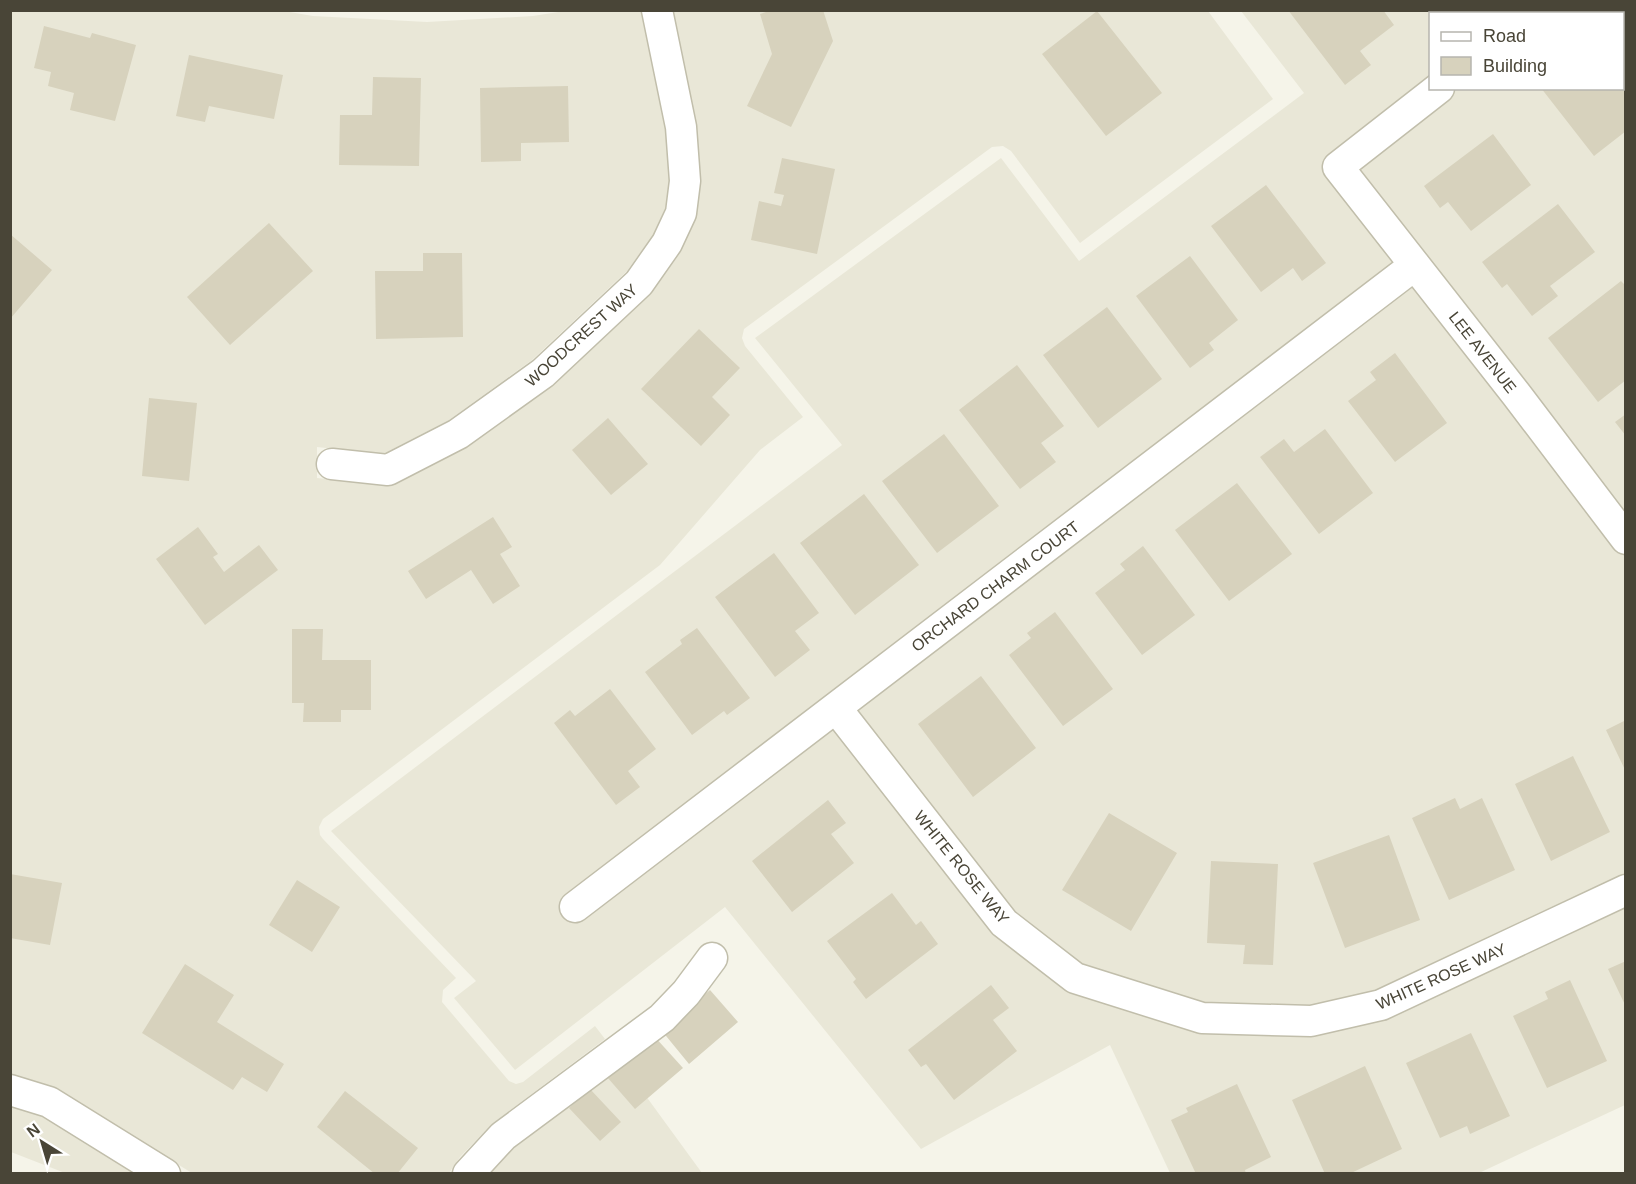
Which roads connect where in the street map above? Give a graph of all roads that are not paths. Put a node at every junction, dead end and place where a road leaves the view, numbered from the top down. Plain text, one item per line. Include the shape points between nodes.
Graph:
1 (657, 10) edge
2 (1436, 90) edge
3 (1415, 266) junction
4 (332, 464) dead end
5 (1626, 539) edge
6 (836, 708) junction
7 (1626, 890) edge
8 (575, 907) dead end
9 (712, 958) dead end
10 (10, 1090) edge
11 (165, 1173) edge
12 (468, 1173) edge

1 - 4 street, WOODCREST WAY via 681,127 685,182 681,213 667,243 639,283 543,373 458,434 388,470
2 - 3 street, LEE AVENUE via 1338,167
3 - 5 street, LEE AVENUE
3 - 6 street, ORCHARD CHARM COURT
6 - 7 street, WHITE ROSE WAY via 1004,923 1074,978 1202,1018 1311,1020 1381,1005
6 - 8 street, ORCHARD CHARM COURT
9 - 12 street via 662,1018 503,1136
10 - 11 street via 49,1102

